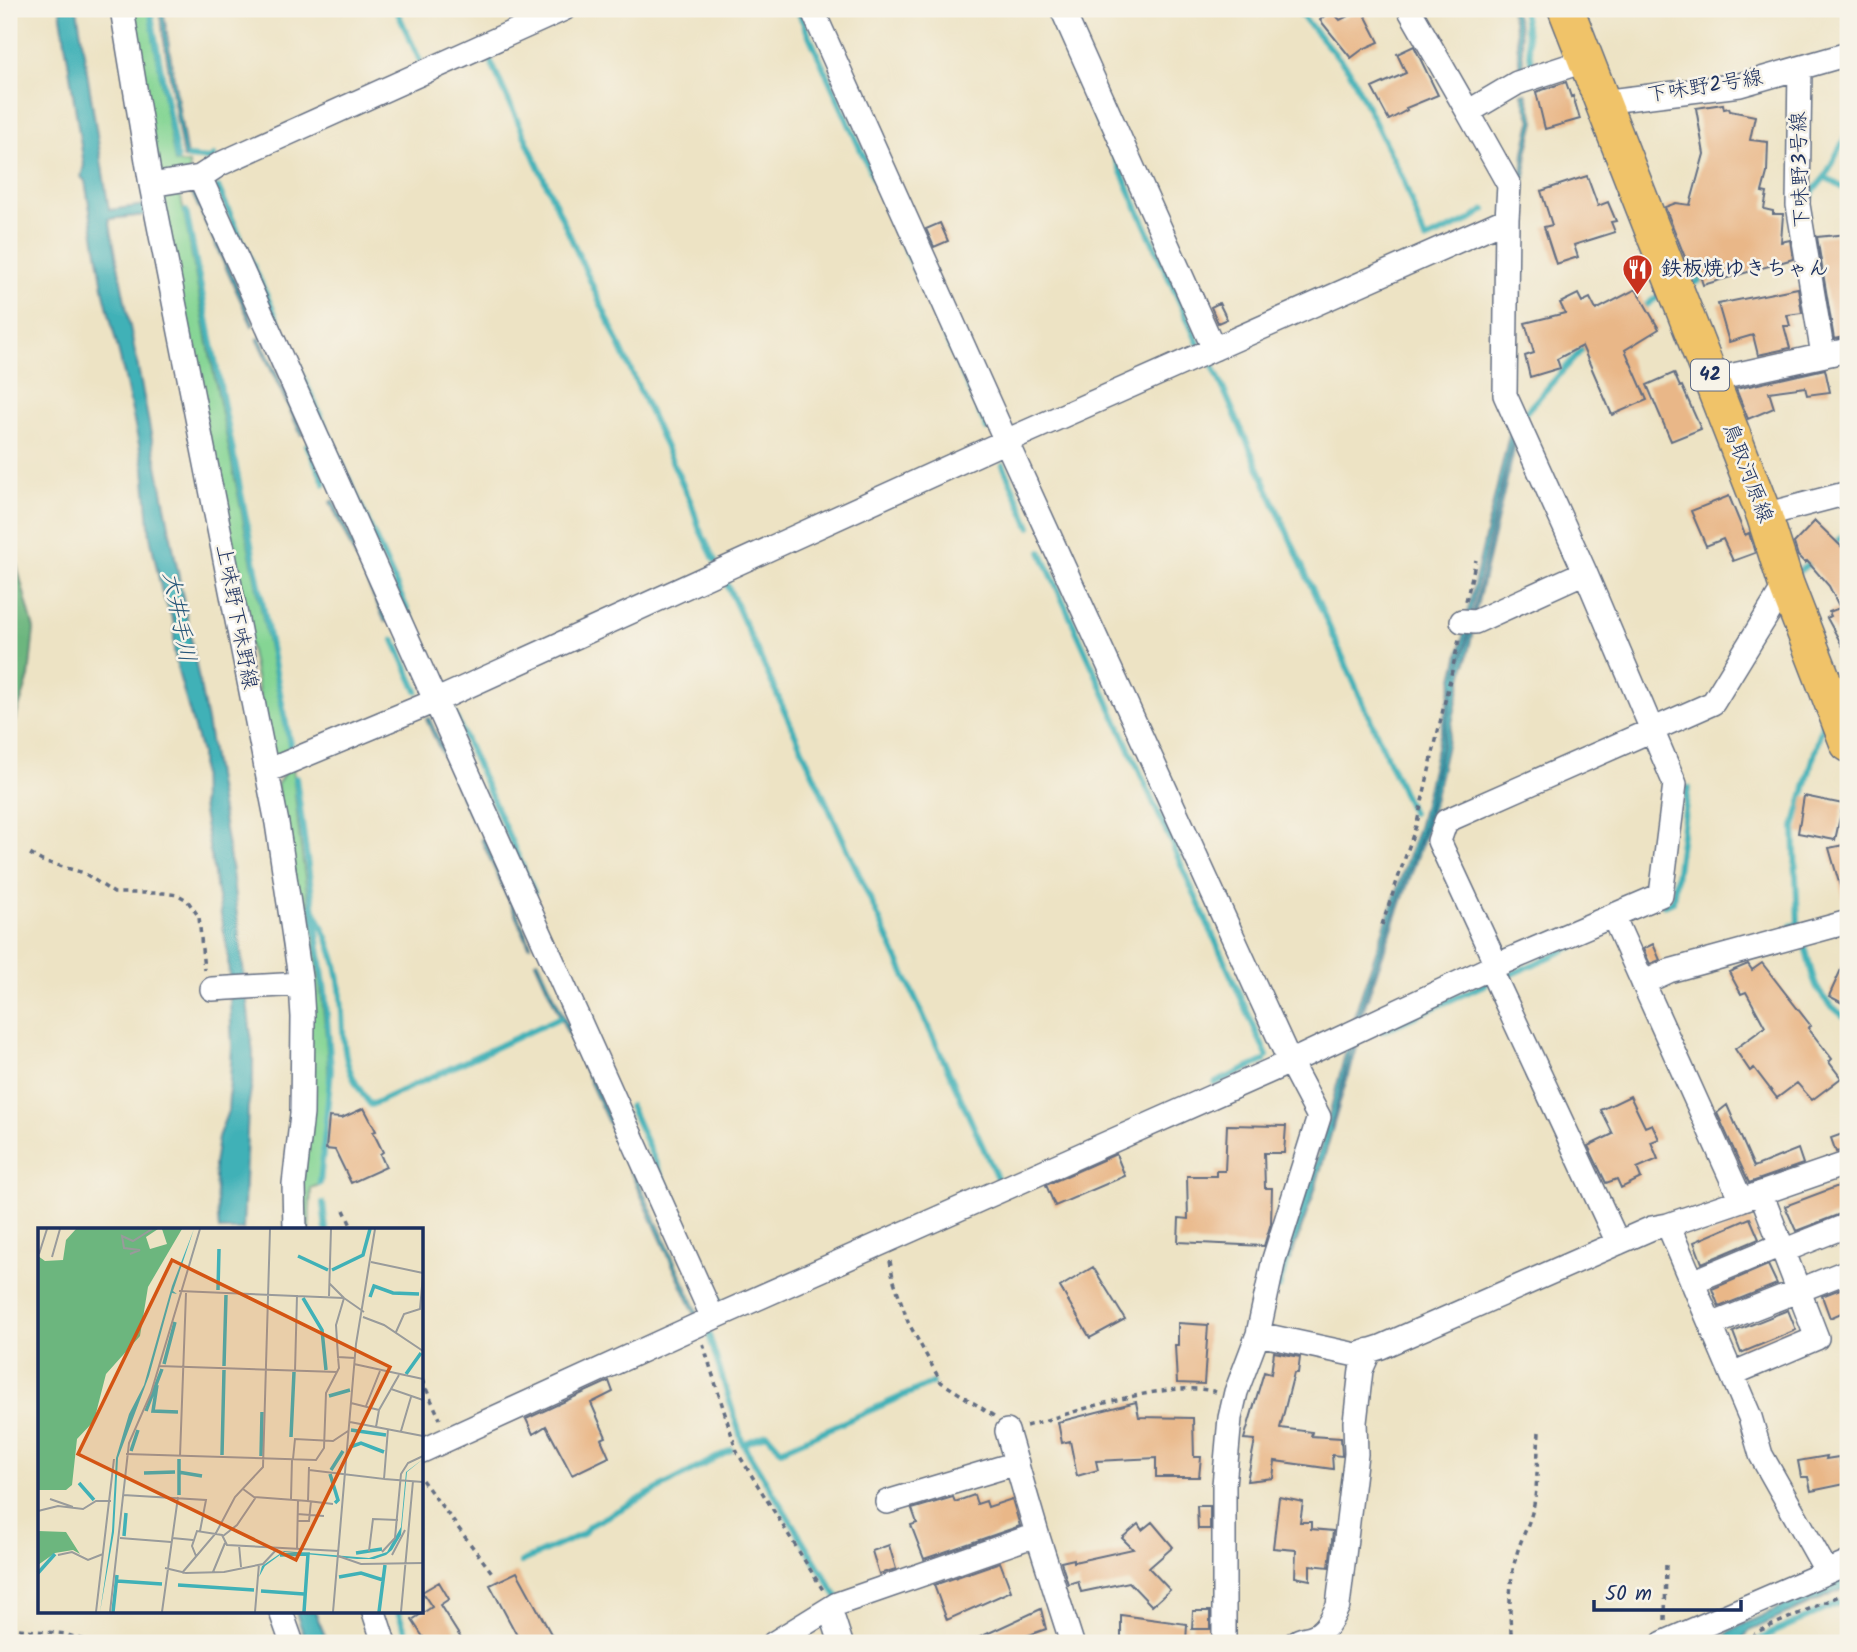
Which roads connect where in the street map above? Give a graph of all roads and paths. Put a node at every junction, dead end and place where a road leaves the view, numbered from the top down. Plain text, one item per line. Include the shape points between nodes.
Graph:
1 (122, 9) edge
2 (564, 9) edge
3 (812, 9) edge
4 (1062, 9) edge
5 (1409, 9) edge
6 (1566, 9) edge
7 (1848, 54) edge
8 (1587, 60) junction
9 (1800, 68) junction
10 (1601, 102) junction
11 (1468, 112) junction
12 (200, 177) junction
13 (151, 185) junction
14 (1507, 219) junction
15 (1214, 349) junction
16 (1848, 351) edge
17 (1823, 355) junction
18 (1711, 380) junction
19 (1006, 441) junction
20 (1848, 492) edge
21 (1764, 515) junction
22 (1476, 560) dead end
23 (1585, 572) junction
24 (1786, 584) junction
25 (1462, 621) junction
26 (435, 701) junction
27 (1654, 729) junction
28 (1848, 744) edge
29 (267, 771) junction
30 (30, 854) dead end
31 (1613, 916) junction
32 (1848, 922) edge
33 (1382, 925) dead end
34 (1494, 967) junction
35 (1643, 983) junction
36 (291, 985) junction
37 (212, 989) joint
38 (1290, 1062) junction
39 (1848, 1164) edge
40 (1751, 1197) junction
41 (344, 1210) dead end
42 (1848, 1225) edge
43 (1668, 1226) junction
44 (295, 1228) edge
45 (352, 1228) edge
46 (889, 1241) junction
47 (1618, 1243) junction
48 (1782, 1248) junction
49 (1848, 1271) edge
50 (1692, 1282) junction
51 (1798, 1290) junction
52 (704, 1322) junction
53 (1711, 1325) junction
54 (1258, 1334) junction
55 (1370, 1350) junction
56 (1732, 1374) junction
57 (424, 1384) edge
58 (1235, 1398) junction
59 (1007, 1431) junction
60 (1539, 1432) dead end
61 (449, 1439) junction
62 (424, 1450) edge
63 (1017, 1464) junction
64 (424, 1483) edge
65 (887, 1502) dead end
66 (1038, 1537) junction
67 (1665, 1562) dead end
68 (1848, 1563) edge
69 (1827, 1572) junction
70 (493, 1574) dead end
71 (1848, 1592) edge
72 (830, 1609) junction
73 (282, 1614) edge
74 (375, 1614) edge
75 (9, 1628) edge
76 (1690, 1638) edge
77 (94, 1643) edge
78 (292, 1643) edge
79 (384, 1643) edge
80 (774, 1643) edge
81 (841, 1643) edge
82 (1072, 1643) edge
83 (1224, 1643) edge
84 (1295, 1643) edge
85 (1512, 1643) edge
86 (1664, 1643) edge
87 (1744, 1643) edge

1 - 13 street, 上味野下味野線
2 - 12 street via 219,164
3 - 19 street
4 - 15 street
5 - 11 street
6 - 8 main road, 鳥取河原線 / 42
7 - 9 street, 下味野2号線
8 - 10 main road, 鳥取河原線 / 42
8 - 11 street via 1517,83
9 - 10 street, 下味野2号線 via 1740,85
9 - 17 street, 下味野3号線 via 1798,205
10 - 18 main road, 鳥取河原線 / 42
11 - 14 street via 1509,185
12 - 13 street
12 - 26 street
13 - 29 street, 上味野下味野線
14 - 15 street
14 - 23 street via 1505,395
15 - 19 street
16 - 17 street
17 - 18 street
18 - 21 main road, 鳥取河原線 / 42
19 - 26 street
19 - 38 street
20 - 21 street
21 - 24 main road, 鳥取河原線 / 42
22 - 25 path
23 - 25 street via 1475,622
23 - 27 street
24 - 27 street via 1713,703
24 - 28 main road, 鳥取河原線 / 42
25 - 33 path via 1417,823
26 - 29 street
26 - 52 street
27 - 31 street via 1675,784 1661,895
27 - 34 street via 1446,821 1439,841
29 - 36 street, 上味野下味野線 via 277,822
30 - 37 path via 83,873 114,893 163,893 187,900 199,917 203,989
31 - 34 street
31 - 35 street
32 - 35 street via 1669,971
34 - 38 street
34 - 47 street
35 - 40 street
36 - 37 street
36 - 44 street, 上味野下味野線 via 303,1017
38 - 46 street
38 - 54 street via 1319,1117 1273,1259
39 - 40 street
40 - 43 street
40 - 48 street
41 - 45 path
42 - 48 street
43 - 47 street
43 - 50 street
46 - 52 street
46 - 59 path via 893,1278 908,1322 941,1382 990,1411
47 - 55 street
48 - 50 street
48 - 51 street
49 - 51 street
50 - 53 street
51 - 53 street
51 - 56 street via 1816,1338
52 - 61 street
52 - 72 path via 701,1338 737,1452
53 - 56 street
54 - 55 street via 1356,1355
54 - 58 street
55 - 84 street via 1360,1370 1356,1454 1338,1606 1328,1626
56 - 69 street via 1761,1455
57 - 61 path
58 - 59 path via 1210,1390 1157,1392
58 - 83 street via 1226,1440
59 - 63 street
60 - 85 path via 1534,1505 1511,1578
61 - 62 street
63 - 65 street
63 - 66 street
64 - 70 path
66 - 72 street via 931,1570
66 - 82 street
67 - 86 path
68 - 69 street
69 - 76 street
71 - 87 path via 1759,1631
72 - 80 street
72 - 81 street
73 - 78 street
74 - 79 street
75 - 77 path via 65,1634
76 - 86 street

